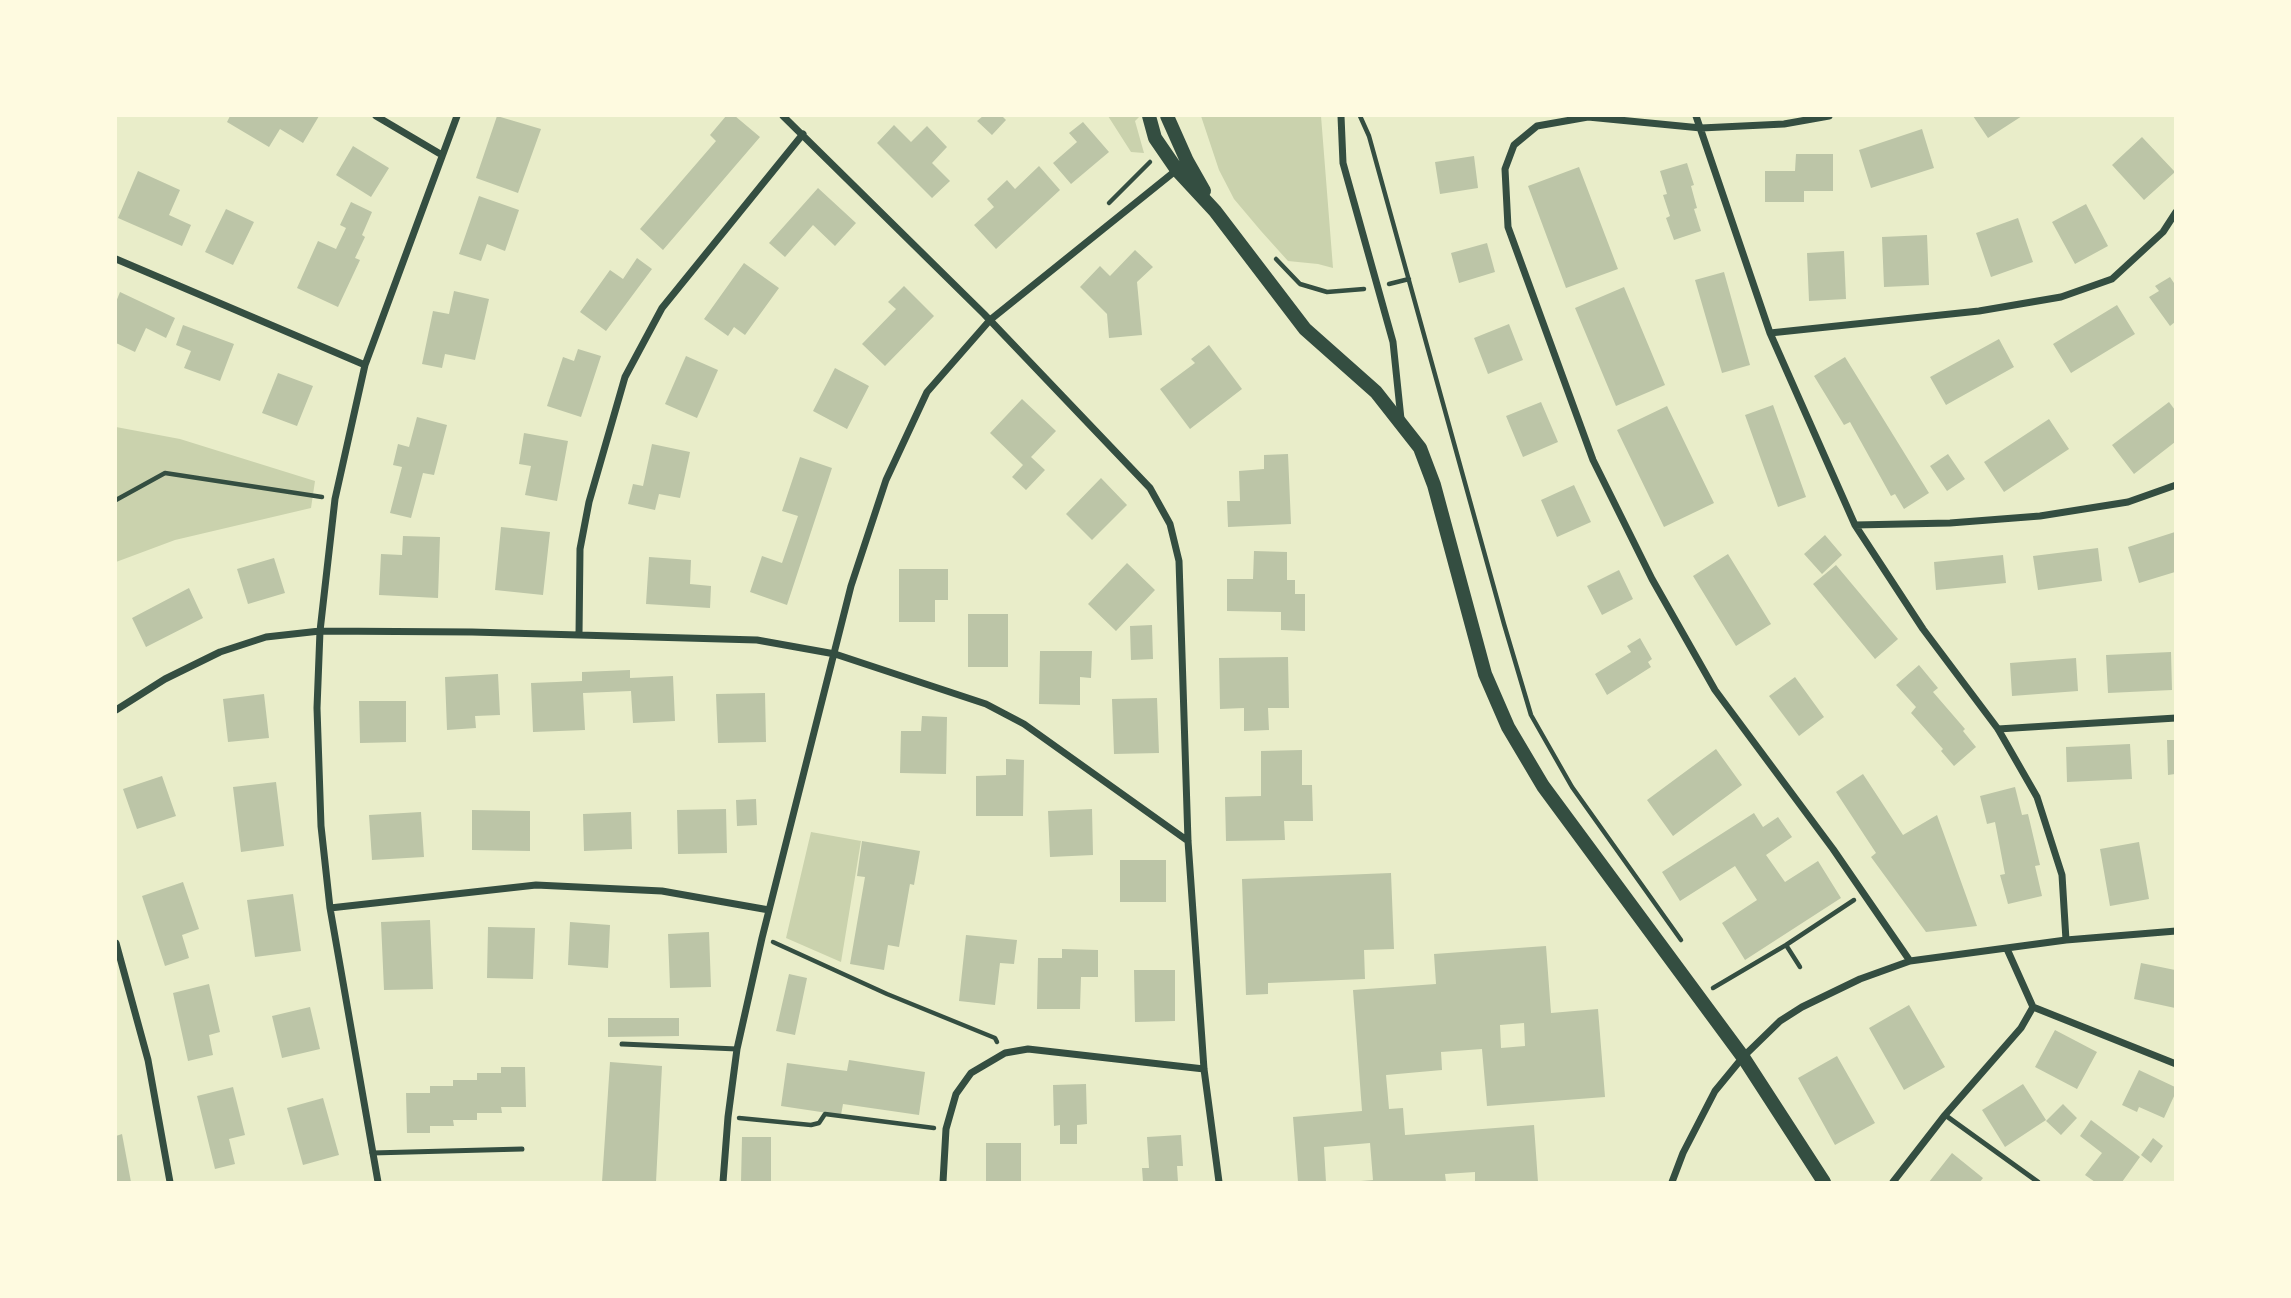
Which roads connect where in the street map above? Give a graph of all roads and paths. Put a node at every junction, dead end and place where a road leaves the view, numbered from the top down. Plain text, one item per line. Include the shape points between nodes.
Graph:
1 (376, 116) edge
2 (457, 116) edge
3 (783, 116) edge
4 (1149, 116) edge
5 (1167, 116) edge
6 (1341, 116) edge
7 (1360, 116) edge
8 (1696, 116) edge
9 (1829, 116) edge
10 (1701, 128) junction
11 (803, 134) junction
12 (442, 155) junction
13 (1151, 157) dead end
14 (1182, 165) junction
15 (1102, 209) dead end
16 (2175, 212) edge
17 (1270, 253) dead end
18 (116, 260) edge
19 (1409, 279) junction
20 (1378, 287) junction
21 (990, 320) junction
22 (1770, 333) junction
23 (365, 365) junction
24 (1402, 423) junction
25 (2175, 485) edge
26 (335, 499) junction
27 (116, 500) edge
28 (1855, 525) junction
29 (320, 631) junction
30 (579, 635) junction
31 (835, 654) junction
32 (116, 710) edge
33 (2175, 718) edge
34 (1998, 729) junction
35 (1188, 841) junction
36 (1863, 893) junction
37 (330, 908) junction
38 (769, 910) junction
39 (2175, 931) edge
40 (762, 938) junction
41 (2066, 940) junction
42 (116, 943) edge
43 (1684, 943) dead end
44 (1786, 945) junction
45 (2007, 948) junction
46 (1910, 961) junction
47 (1800, 967) dead end
48 (1705, 977) dead end
49 (1712, 989) junction
50 (1720, 1000) dead end
51 (2033, 1007) junction
52 (622, 1044) dead end
53 (737, 1049) junction
54 (1004, 1053) junction
55 (1743, 1057) junction
56 (2175, 1064) edge
57 (1204, 1069) junction
58 (1945, 1115) junction
59 (728, 1117) junction
60 (946, 1129) junction
61 (522, 1149) dead end
62 (372, 1153) junction
63 (170, 1182) edge
64 (378, 1182) edge
65 (723, 1182) edge
66 (943, 1182) edge
67 (1219, 1182) edge
68 (1672, 1182) edge
69 (1824, 1182) edge
70 (1893, 1182) edge
71 (2038, 1182) edge

1 - 12 street
2 - 12 street
3 - 11 street
4 - 14 main road via 1155,138
5 - 14 main road
6 - 20 street via 1343,163
7 - 19 path
8 - 10 street
9 - 10 street via 1784,124
10 - 22 street
10 - 36 street via 1588,117 1537,126 1514,145 1505,169 1508,227 1593,460 1652,579 1715,690
11 - 21 street
11 - 30 street via 662,308 625,377 580,549
12 - 23 street
13 - 15 path via 1150,164
14 - 21 street
14 - 24 main road via 1305,329 1376,392
16 - 22 street via 2163,232 2112,279 2061,297 1979,311
17 - 20 path via 1300,284 1327,292
18 - 23 street
19 - 20 path
19 - 43 path via 1531,715 1572,787
20 - 24 street via 1393,342
21 - 31 street via 927,392 886,480 851,586
21 - 35 street via 1150,488 1170,524 1179,561
22 - 28 street
23 - 26 street
24 - 55 main road via 1420,448 1434,485 1485,674 1508,727 1543,786
25 - 28 street via 2128,502 2040,516
26 - 27 path via 165,472
26 - 29 street
28 - 34 street via 1923,629
29 - 30 street
29 - 32 street via 265,637 220,652 165,678
29 - 37 street via 321,825
30 - 31 street via 757,640
31 - 35 street via 986,704 1024,724
31 - 38 street
33 - 34 street
34 - 41 street via 2037,797 2062,874
35 - 57 street
36 - 44 path
36 - 46 street
37 - 38 street via 536,885 662,891
37 - 62 street
38 - 40 street
39 - 41 street
40 - 53 street
40 - 54 path via 995,1038
41 - 45 street
42 - 63 street via 148,1060
44 - 47 path
44 - 49 path
45 - 46 street
45 - 51 street
46 - 55 street via 1802,1007 1780,1021
48 - 49 path
49 - 50 path
51 - 56 street
51 - 58 street via 2021,1028
52 - 53 lane
53 - 59 street
54 - 57 street via 1028,1049
54 - 60 street via 971,1073 956,1094
55 - 68 street via 1715,1091
55 - 69 main road
57 - 67 street
58 - 70 street
58 - 71 lane
59 - 60 path via 801,1126 819,1123 825,1114
59 - 65 street
60 - 66 street
61 - 62 lane
62 - 64 street

